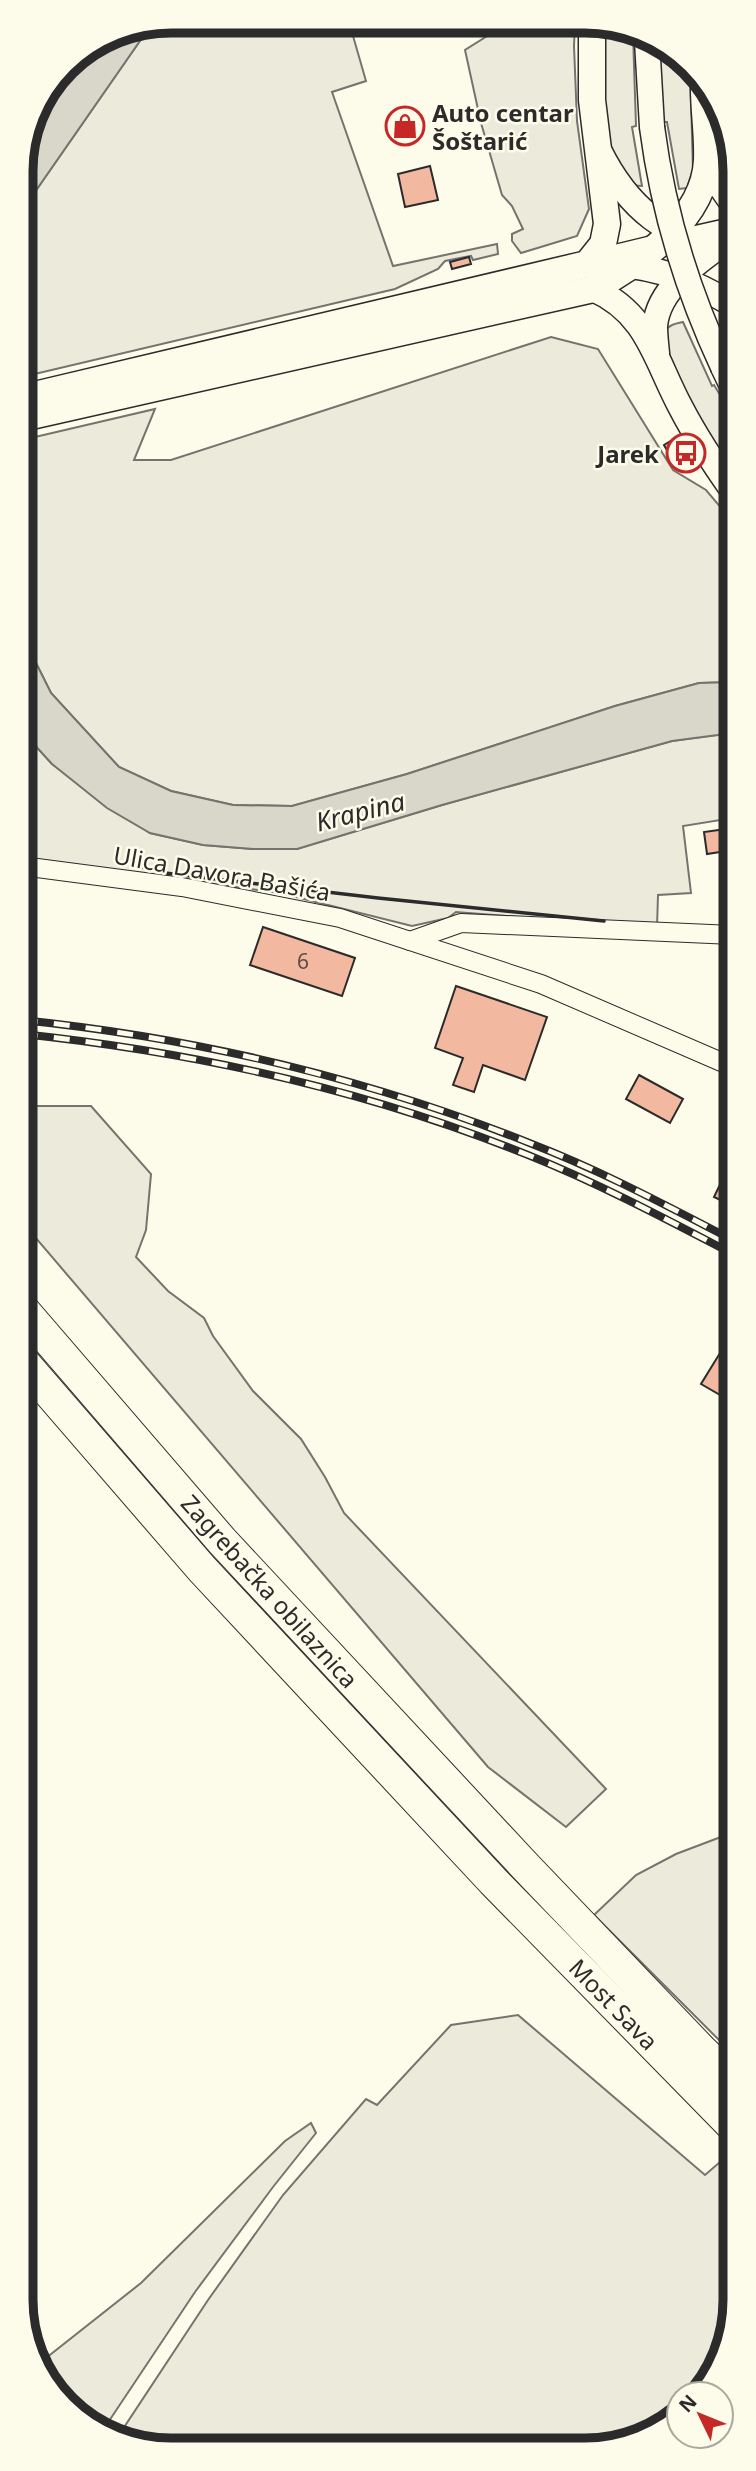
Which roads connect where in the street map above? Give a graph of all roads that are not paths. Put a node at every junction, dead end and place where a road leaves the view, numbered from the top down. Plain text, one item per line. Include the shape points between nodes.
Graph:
1 (592, 34) edge
2 (647, 49) edge
3 (705, 103) edge
4 (596, 143) junction
5 (708, 160) junction
6 (723, 190) edge
7 (723, 245) edge
8 (677, 255) junction
9 (591, 272) junction
10 (723, 298) edge
11 (657, 354) junction
12 (723, 366) edge
13 (149, 379) junction
14 (34, 396) edge
15 (34, 414) edge
16 (723, 475) edge
17 (34, 868) edge
18 (723, 935) edge
19 (410, 941) junction
20 (723, 1062) edge
21 (33, 1322) edge
22 (33, 1374) edge
23 (525, 1866) joint
24 (493, 1881) joint
25 (722, 2070) edge
26 (722, 2115) edge

1 - 4 main road
2 - 12 main road, bridge via 660,185 676,247
3 - 5 main road
4 - 8 main road via 611,174
4 - 9 main road via 607,224
5 - 6 main road
5 - 8 main road via 704,184 690,210
7 - 8 main road
8 - 9 main road
8 - 9 main road
8 - 10 main road via 706,288
8 - 11 main road via 655,325
9 - 11 main road via 643,330
9 - 13 main road
11 - 16 main road via 680,407
13 - 14 main road
13 - 15 main road
17 - 19 street, Ulica Davora Bašića via 195,890 340,918
18 - 19 street via 461,923
19 - 20 street, Ulica Davora Bašića via 541,984
21 - 23 highway, Zagrebačka obilaznica via 222,1541
22 - 24 highway, Zagrebačka obilaznica via 202,1569
23 - 25 highway, Most Sava
24 - 26 highway, Most Sava

